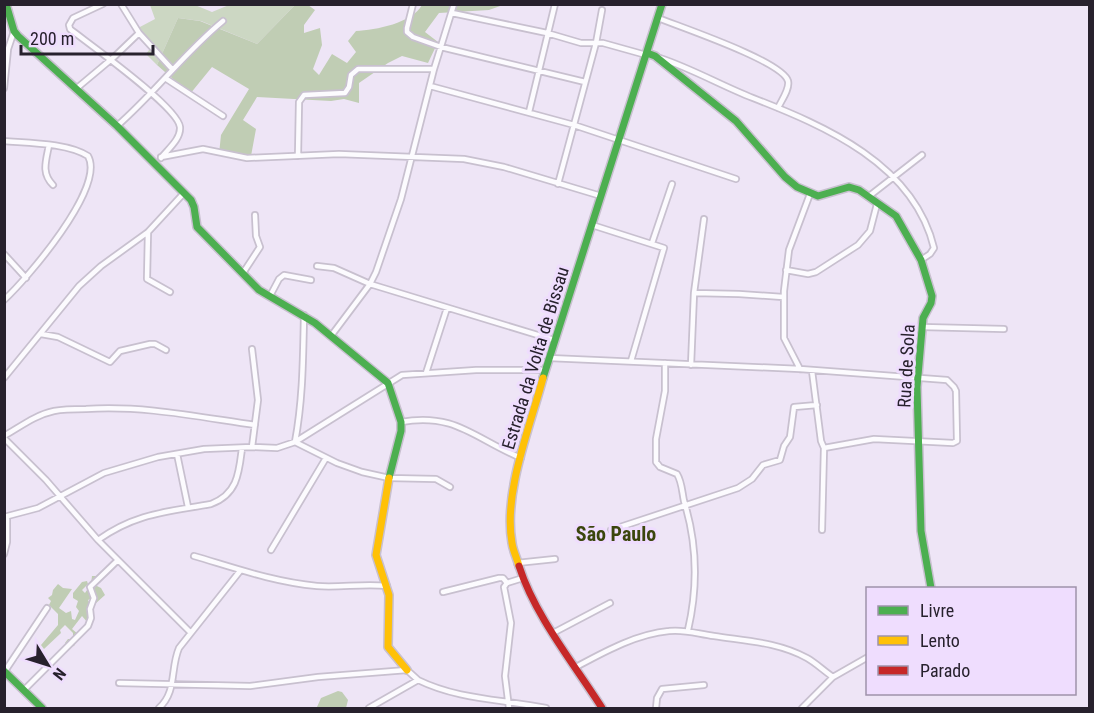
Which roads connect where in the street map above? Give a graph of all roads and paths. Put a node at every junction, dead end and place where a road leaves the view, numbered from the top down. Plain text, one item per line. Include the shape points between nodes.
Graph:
1 (6, 4) edge
2 (104, 4) edge
3 (121, 4) edge
4 (413, 4) edge
5 (454, 4) edge
6 (555, 4) edge
7 (662, 4) edge
8 (602, 10) dead end
9 (452, 13) junction
10 (658, 18) junction
11 (223, 21) dead end
12 (14, 31) junction
13 (139, 33) junction
14 (547, 33) junction
15 (596, 43) junction
16 (441, 47) junction
17 (647, 54) junction
18 (655, 56) junction
19 (111, 60) junction
20 (172, 69) junction
21 (434, 69) junction
22 (539, 70) junction
23 (165, 78) junction
24 (585, 82) junction
25 (430, 86) junction
26 (4, 88) edge
27 (77, 88) junction
28 (152, 94) junction
29 (778, 108) junction
30 (530, 112) junction
31 (223, 116) dead end
32 (574, 125) junction
33 (117, 126) junction
34 (618, 140) junction
35 (4, 141) edge
36 (49, 145) junction
37 (922, 154) dead end
38 (298, 156) junction
39 (413, 157) junction
40 (161, 158) junction
41 (156, 164) junction
42 (893, 178) junction
43 (736, 179) dead end
44 (558, 184) junction
45 (672, 184) dead end
46 (53, 185) dead end
47 (184, 193) junction
48 (810, 194) junction
49 (601, 196) junction
50 (868, 197) junction
51 (877, 204) junction
52 (255, 215) dead end
53 (704, 219) dead end
54 (592, 225) junction
55 (148, 232) junction
56 (652, 243) junction
57 (4, 254) edge
58 (921, 260) junction
59 (317, 266) dead end
60 (786, 270) junction
61 (243, 273) junction
62 (26, 278) junction
63 (311, 280) dead end
64 (370, 284) junction
65 (170, 292) dead end
66 (694, 293) junction
67 (270, 296) junction
68 (783, 297) junction
69 (4, 300) edge
70 (447, 308) junction
71 (304, 315) junction
72 (922, 327) junction
73 (1004, 329) dead end
74 (41, 334) junction
75 (331, 336) junction
76 (554, 340) junction
77 (252, 349) dead end
78 (166, 350) dead end
79 (549, 358) junction
80 (631, 361) junction
81 (665, 363) junction
82 (691, 365) junction
83 (800, 369) junction
84 (545, 370) junction
85 (812, 371) junction
86 (426, 373) junction
87 (4, 378) edge
88 (918, 378) junction
89 (388, 383) junction
90 (817, 405) junction
91 (401, 422) junction
92 (255, 425) junction
93 (4, 437) edge
94 (920, 440) junction
95 (295, 442) junction
96 (252, 447) junction
97 (242, 448) junction
98 (824, 448) junction
99 (177, 454) junction
100 (326, 458) junction
101 (521, 458) junction
102 (389, 478) junction
103 (450, 487) dead end
104 (59, 496) junction
105 (686, 505) junction
106 (188, 507) junction
107 (6, 517) edge
108 (611, 530) dead end
109 (822, 530) dead end
110 (98, 540) junction
111 (271, 550) dead end
112 (4, 554) edge
113 (194, 556) dead end
114 (555, 559) dead end
115 (118, 560) junction
116 (517, 563) junction
117 (240, 570) junction
118 (523, 578) junction
119 (507, 583) junction
120 (387, 586) junction
121 (931, 587) edge
122 (443, 592) dead end
123 (610, 603) dead end
124 (46, 608) dead end
125 (688, 630) junction
126 (190, 632) junction
127 (553, 633) junction
128 (866, 658) edge
129 (576, 668) junction
130 (407, 670) junction
131 (5, 671) edge
132 (833, 677) junction
133 (418, 681) junction
134 (119, 683) dead end
135 (172, 684) junction
136 (704, 685) dead end
137 (24, 690) junction
138 (508, 701) junction
139 (42, 708) edge
140 (159, 708) edge
141 (369, 708) edge
142 (509, 708) edge
143 (546, 708) edge
144 (602, 708) edge
145 (656, 708) edge
146 (802, 708) edge

1 - 12 street
2 - 19 street via 73,18 69,25
3 - 13 street
4 - 16 street via 407,32
5 - 9 street
6 - 14 street
7 - 10 street, Estrada da Volta de Bissau
8 - 15 street
9 - 14 street
9 - 16 street
10 - 17 street, Estrada da Volta de Bissau
10 - 29 street via 752,54 783,75 788,85
11 - 20 street
12 - 26 street
12 - 27 street
13 - 19 street
13 - 20 street
14 - 15 street
14 - 22 street
15 - 17 street
15 - 24 street
16 - 21 street
16 - 22 street
17 - 18 street
17 - 34 street, Estrada da Volta de Bissau
18 - 29 street
18 - 48 street via 724,110 791,183
19 - 27 street
19 - 28 street
20 - 23 street
21 - 25 street
21 - 38 street via 358,69 351,75 345,93 304,95 299,102
22 - 24 street
22 - 30 street
23 - 28 street
23 - 31 street
24 - 32 street
25 - 30 street
25 - 39 street
27 - 33 street
28 - 33 street
28 - 40 street via 176,117 180,127 176,140
29 - 42 street via 855,146
30 - 32 street
32 - 34 street
32 - 44 street
33 - 41 street
34 - 43 street
34 - 49 street, Estrada da Volta de Bissau
35 - 36 street
36 - 46 street via 45,170
36 - 62 street via 83,152 91,167 74,212
37 - 42 street
38 - 39 street
38 - 40 street via 248,158 203,149
39 - 44 street via 482,162
39 - 64 street
40 - 41 street
41 - 47 street
42 - 50 street
42 - 58 street via 916,205 932,238 933,250
44 - 49 street
45 - 56 street
47 - 55 street
47 - 61 street via 194,205 197,227
48 - 50 street, Rua de Sola via 824,196 849,187
48 - 60 street via 789,250
49 - 54 street, Estrada da Volta de Bissau
50 - 51 street, Rua de Sola
51 - 58 street, Rua de Sola via 896,216
51 - 60 street via 870,231 858,245 816,272
52 - 61 street via 260,247
53 - 66 street
54 - 56 street
54 - 76 street, Estrada da Volta de Bissau
55 - 65 street via 147,279
55 - 74 street via 90,274
56 - 80 street via 664,251
57 - 62 street
58 - 72 street, Rua de Sola via 932,296
59 - 64 street via 334,268
60 - 68 street
61 - 67 street
62 - 69 street
63 - 67 street via 284,275
64 - 70 street
64 - 75 street
66 - 68 street
66 - 82 street
67 - 71 street
68 - 83 street via 784,338
70 - 76 street
70 - 86 street
71 - 75 street
71 - 95 street via 304,373
72 - 73 street
72 - 88 street, Rua de Sola
74 - 78 street via 58,337 110,362 120,351 150,344
74 - 87 street
75 - 89 street
76 - 79 street, Estrada da Volta de Bissau
77 - 92 street via 258,393
79 - 80 street
79 - 84 street, Estrada da Volta de Bissau
80 - 81 street
81 - 82 street
81 - 105 street via 656,462 677,474
82 - 83 street
83 - 85 street
84 - 86 street
84 - 101 street, Estrada da Volta de Bissau
85 - 88 street
85 - 90 street
86 - 89 street via 402,375
88 - 94 street, Rua de Sola
88 - 94 street via 946,380 954,387 958,438 953,443
89 - 91 street
89 - 95 street
90 - 98 street
90 - 105 street via 794,407 790,437 780,460 763,465 738,488
91 - 101 street via 425,418 449,422
91 - 102 street
92 - 93 street via 154,411 96,408 43,414
92 - 96 street
93 - 104 street
94 - 98 street via 864,440
94 - 121 street, Rua de Sola via 921,531
95 - 96 street via 277,448
95 - 100 street
96 - 97 street
97 - 99 street
97 - 106 street via 232,490 215,503
98 - 109 street
99 - 104 street via 111,471
99 - 106 street
100 - 102 street
100 - 111 street
101 - 116 street, Estrada da Volta de Bissau via 510,513
102 - 103 street via 436,479
102 - 120 street via 376,549
104 - 107 street via 39,508
104 - 110 street
105 - 108 street
105 - 125 street via 695,579
106 - 110 street via 128,521
107 - 112 street
110 - 115 street
113 - 117 street
114 - 116 street
115 - 126 street
115 - 137 street via 90,587 94,598 88,626
116 - 118 street, Estrada da Volta de Bissau
117 - 120 street via 319,586
117 - 126 street
118 - 119 street
118 - 127 street, Estrada da Volta de Bissau
119 - 122 street via 498,578
119 - 138 street via 504,587 511,623 505,676
120 - 130 street via 388,647
123 - 127 street
124 - 131 street
125 - 129 street via 639,639
125 - 132 street via 791,650
126 - 135 street via 176,654
127 - 129 street, Estrada da Volta de Bissau
128 - 132 street
129 - 144 street, Estrada da Volta de Bissau
130 - 133 street
130 - 135 street via 260,686
131 - 137 street
132 - 146 street
133 - 138 street via 476,699
133 - 141 street
134 - 135 street
135 - 140 street via 168,698
136 - 145 street via 662,690
137 - 139 street
138 - 142 street
138 - 143 street

